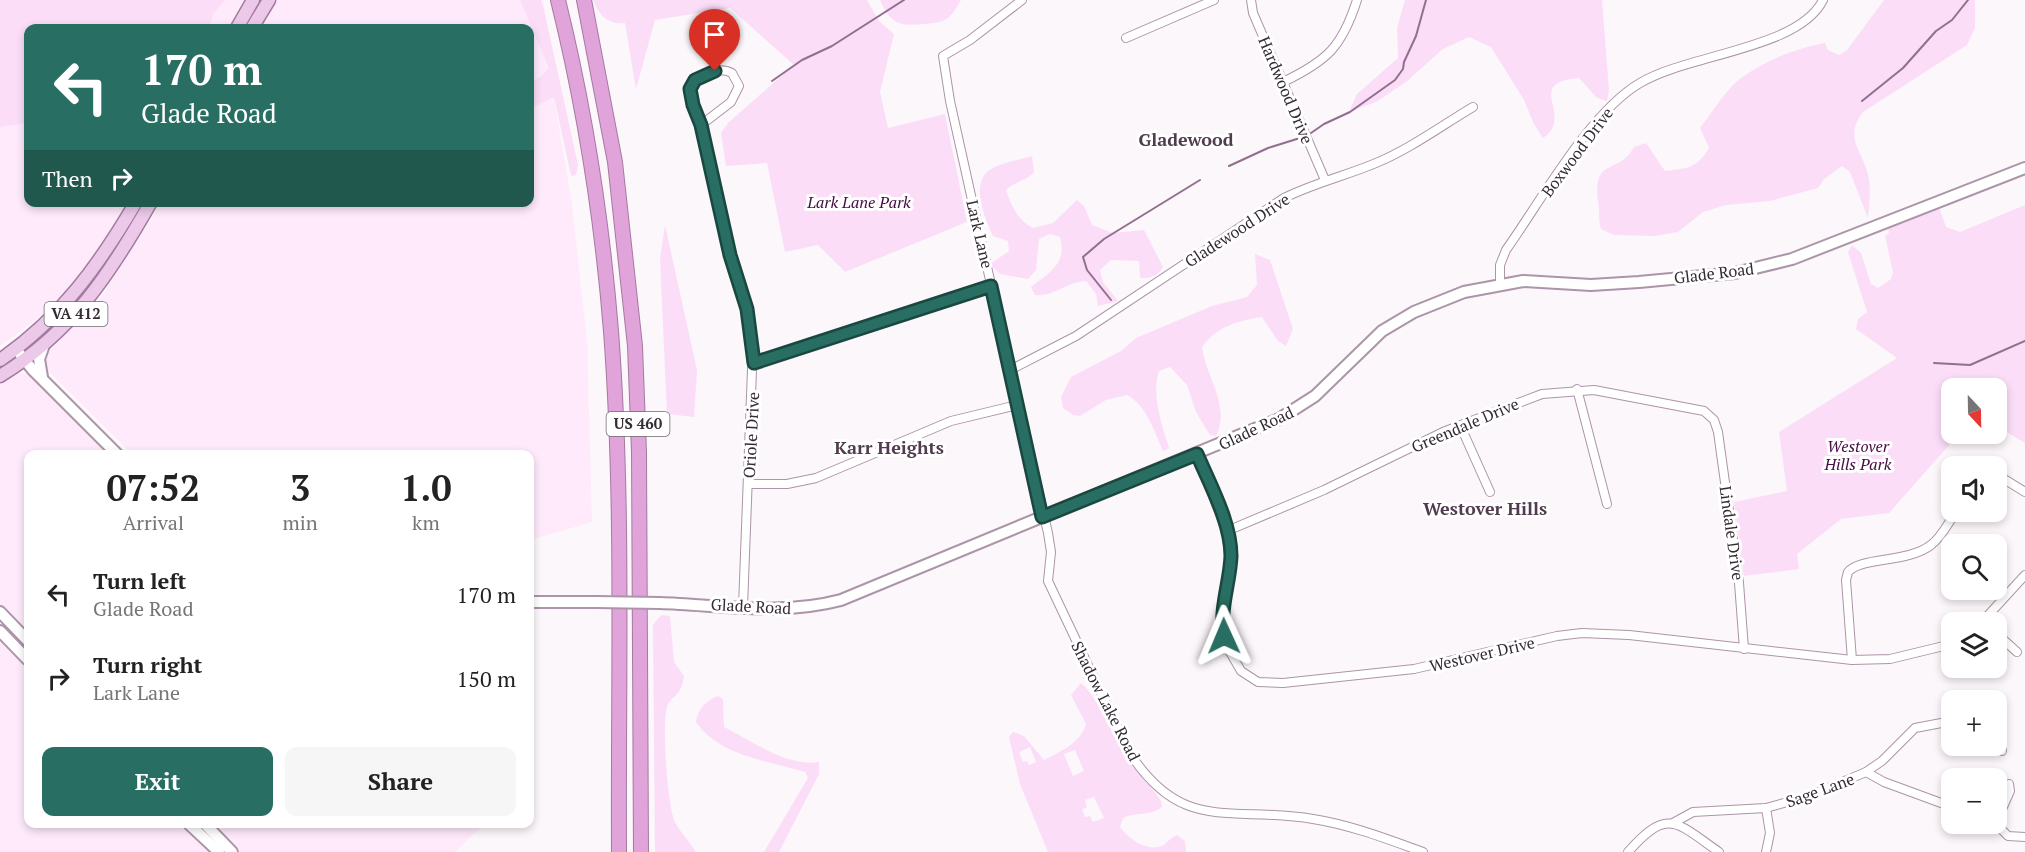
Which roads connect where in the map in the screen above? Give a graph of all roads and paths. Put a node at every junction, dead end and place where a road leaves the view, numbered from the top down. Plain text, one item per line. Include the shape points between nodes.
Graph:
1 (253, 0) edge
2 (269, 0) edge
3 (552, 0) edge
4 (558, 0) edge
5 (584, 0) edge
6 (1022, 0) edge
7 (1214, 0) edge
8 (1251, 0) edge
9 (1357, 0) edge
10 (1823, 0) edge
11 (239, 24) edge
12 (254, 24) edge
13 (564, 25) junction
14 (1126, 38) dead end
15 (1283, 82) junction
16 (1473, 106) dead end
17 (701, 125) junction
18 (2025, 168) edge
19 (1325, 180) junction
20 (133, 207) edge
21 (149, 207) edge
22 (1500, 283) junction
23 (991, 286) junction
24 (45, 345) junction
25 (16, 349) junction
26 (0, 360) edge
27 (25, 360) junction
28 (754, 363) junction
29 (1010, 370) junction
30 (0, 376) edge
31 (42, 377) junction
32 (1577, 389) junction
33 (1017, 405) junction
34 (1713, 419) joint
35 (1460, 425) junction
36 (113, 450) edge
37 (1197, 454) junction
38 (2007, 481) edge
39 (749, 484) junction
40 (1490, 492) dead end
41 (2025, 492) edge
42 (1607, 504) dead end
43 (1042, 517) junction
44 (1949, 522) edge
45 (1227, 531) junction
46 (2025, 575) edge
47 (534, 602) edge
48 (743, 607) junction
49 (0, 612) edge
50 (1992, 612) edge
51 (0, 631) edge
52 (24, 637) edge
53 (2007, 643) edge
54 (1941, 647) edge
55 (1744, 649) junction
56 (2017, 652) dead end
57 (24, 656) edge
58 (1852, 660) junction
59 (1941, 723) edge
60 (1866, 772) junction
61 (2009, 784) dead end
62 (2007, 798) edge
63 (1941, 803) edge
64 (1766, 808) junction
65 (1674, 823) junction
66 (193, 828) edge
67 (209, 828) edge
68 (2006, 834) edge
69 (2025, 837) edge
70 (219, 852) edge
71 (232, 852) edge
72 (619, 852) edge
73 (641, 852) edge
74 (1423, 852) edge
75 (1628, 852) edge
76 (1719, 852) edge
77 (1766, 852) edge

1 - 11 main road
2 - 12 main road
3 - 13 highway
4 - 13 highway, US 460
5 - 73 highway, US 460 via 615,162 634,337 639,462
6 - 23 street, Lark Lane via 944,56 950,101
7 - 14 street
8 - 15 street, Hardwood Drive
9 - 15 street via 1349,27 1332,51 1316,66
10 - 22 street, Boxwood Drive via 1811,18 1791,31 1669,69 1618,99 1565,165 1506,250 1500,265
13 - 72 highway, US 460 via 594,181 611,331 617,470
15 - 19 street, Hardwood Drive
16 - 19 street, Gladewood Drive via 1401,151
17 - 17 street, Oriole Drive via 735,97 739,86 732,73 724,70 702,75 692,84 693,105
17 - 28 street, Oriole Drive via 750,324
18 - 22 street, Glade Road via 1792,259 1755,269 1603,284
19 - 29 street, Gladewood Drive via 1284,198 1076,336
20 - 25 main road, VA 412 via 76,293
21 - 24 main road, VA 412 via 98,289
22 - 37 street, Glade Road via 1464,292 1399,320 1367,343 1332,381 1300,407
23 - 28 street
23 - 29 street, Lark Lane
24 - 27 main road, VA 412
24 - 31 street via 39,359
25 - 26 main road, VA 412
25 - 27 street
27 - 30 main road, VA 412
27 - 31 street
28 - 39 street, Oriole Drive
29 - 33 street, Lark Lane
31 - 36 street
32 - 34 street, Greendale Drive via 1678,405 1704,411
32 - 35 street, Greendale Drive via 1542,394
32 - 42 street
33 - 39 street via 951,421 810,479 787,484
33 - 43 street, Lark Lane
34 - 55 street, Lindale Drive via 1739,583
35 - 40 street
35 - 45 street, Greendale Drive
37 - 43 street, Glade Road
37 - 45 street, Westover Drive
38 - 41 street
39 - 48 street, Oriole Drive
43 - 48 street, Glade Road via 841,600 796,609
43 - 74 street, Shadow Lake Road via 1051,552 1048,581 1059,607 1130,752 1143,773 1164,794 1185,806 1208,812 1335,823
44 - 58 street via 1923,550 1899,559 1857,564 1848,572
45 - 55 street, Westover Drive via 1231,553 1223,612 1224,636 1237,667 1257,681 1277,683 1405,670 1582,633
46 - 50 street
47 - 48 street, Glade Road, bridge
49 - 52 street
51 - 57 street
53 - 56 street
54 - 58 street, Westover Drive via 1897,658
55 - 58 street, Westover Drive
59 - 60 street, Sage Lane via 1915,728
60 - 63 street
60 - 64 street, Sage Lane
61 - 62 street
64 - 65 street, Sage Lane via 1698,811
64 - 77 street via 1770,832
65 - 75 street via 1652,827
65 - 76 street
66 - 70 street
67 - 71 street
68 - 69 street

